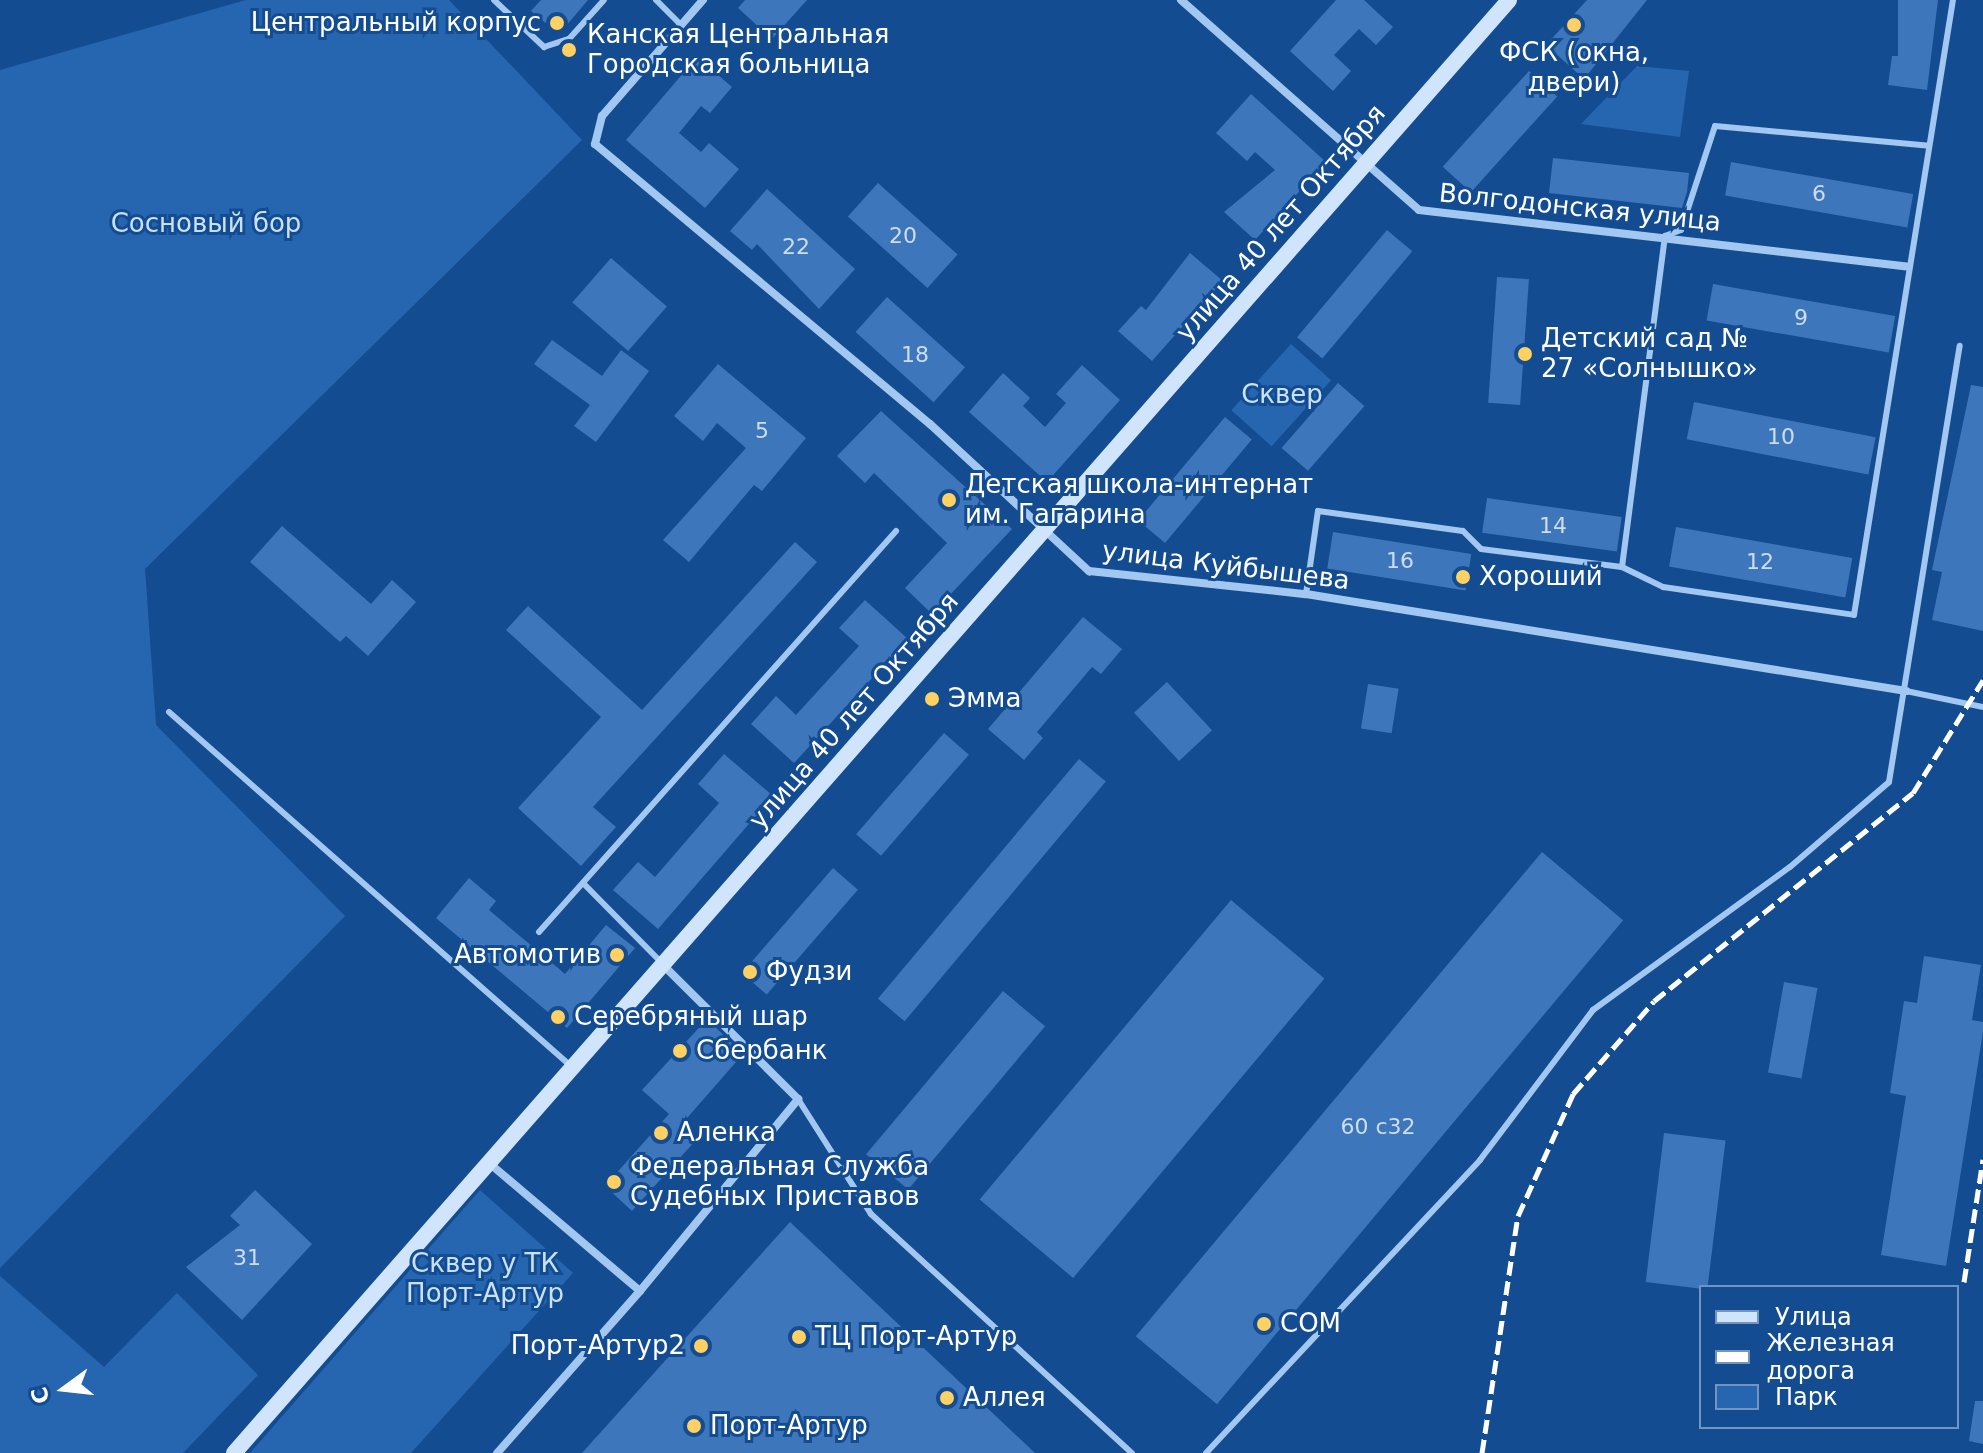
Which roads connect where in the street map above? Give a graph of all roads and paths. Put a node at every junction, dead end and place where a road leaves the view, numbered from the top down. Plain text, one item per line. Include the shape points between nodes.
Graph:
1 (494, 0) edge
2 (604, 0) edge
3 (656, 0) edge
4 (703, 0) edge
5 (1181, 0) edge
6 (1509, 0) edge
7 (1953, 0) edge
8 (681, 25) junction
9 (1929, 146) junction
10 (1364, 164) junction
11 (1665, 236) junction
12 (1909, 267) junction
13 (1960, 346) dead end
14 (896, 531) dead end
15 (1043, 531) junction
16 (1622, 567) junction
17 (1306, 594) junction
18 (1906, 691) junction
19 (1983, 707) edge
20 (169, 712) dead end
21 (584, 884) junction
22 (539, 932) dead end
23 (663, 964) junction
24 (572, 1067) junction
25 (798, 1099) junction
26 (489, 1163) junction
27 (640, 1291) junction
28 (234, 1453) edge
29 (497, 1453) edge
30 (1132, 1453) edge
31 (1206, 1453) edge

1 - 2 lane via 544,47 569,39
3 - 8 lane
4 - 8 street
5 - 10 street, Волгодонская улица
6 - 10 main road, улица 40 лет Октября
7 - 9 lane
8 - 15 street, улица Куйбышева via 602,116 595,144 930,424
9 - 11 lane via 1715,126 1681,230
9 - 12 lane
10 - 11 street, Волгодонская улица via 1419,210
10 - 15 main road, улица 40 лет Октября
11 - 12 street, Волгодонская улица
11 - 16 lane
12 - 16 lane via 1854,615 1663,587
13 - 18 lane
14 - 21 lane
15 - 17 street, улица Куйбышева via 1089,571
15 - 23 main road, улица 40 лет Октября
16 - 17 lane via 1481,549 1463,531 1318,511
17 - 18 street, улица Куйбышева
18 - 19 lane
18 - 31 lane via 1889,782 1790,867 1593,1010 1480,1160
20 - 24 lane
21 - 22 lane
21 - 23 lane
23 - 24 main road, улица 40 лет Октября
23 - 25 street
24 - 26 main road, улица 40 лет Октября
25 - 27 street
25 - 30 lane via 871,1214
26 - 27 street
26 - 28 main road, улица 40 лет Октября
27 - 29 street

